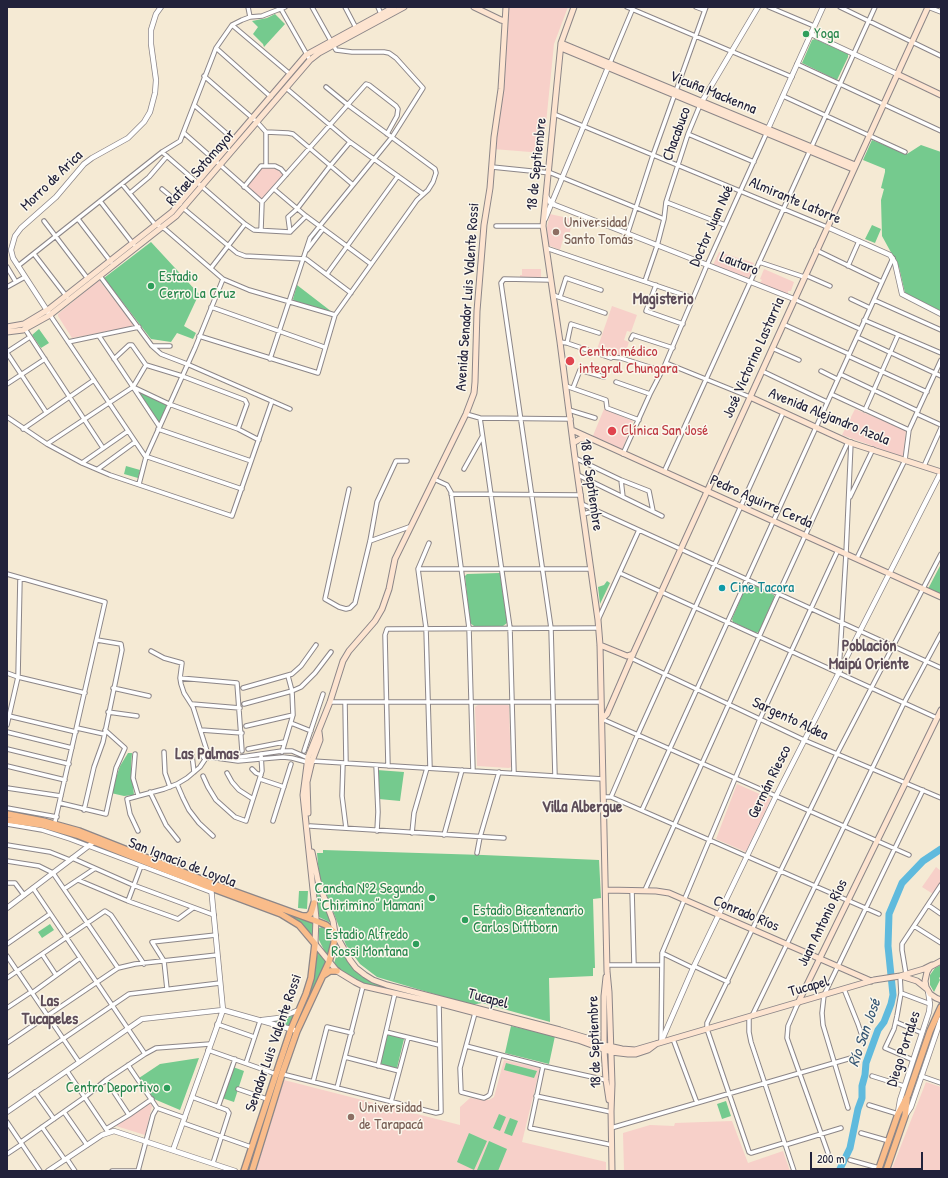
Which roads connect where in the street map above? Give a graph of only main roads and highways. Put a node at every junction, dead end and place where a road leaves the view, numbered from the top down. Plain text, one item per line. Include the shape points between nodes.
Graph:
1 (394, 7) edge
2 (404, 7) edge
3 (474, 7) edge
4 (506, 7) edge
5 (574, 7) edge
6 (928, 7) edge
7 (505, 21) junction
8 (332, 43) junction
9 (561, 45) junction
10 (308, 58) junction
11 (897, 74) junction
12 (905, 78) junction
13 (893, 84) junction
14 (941, 95) edge
15 (254, 121) junction
16 (218, 163) junction
17 (854, 167) junction
18 (112, 263) junction
19 (90, 281) junction
20 (48, 313) junction
21 (7, 327) edge
22 (7, 332) edge
23 (750, 398) junction
24 (572, 430) junction
25 (589, 438) junction
26 (573, 443) junction
27 (941, 472) edge
28 (707, 491) junction
29 (941, 596) edge
30 (600, 645) junction
31 (632, 656) junction
32 (941, 710) edge
33 (602, 719) junction
34 (309, 760) junction
35 (7, 814) edge
36 (7, 820) edge
37 (54, 826) junction
38 (211, 888) junction
39 (606, 890) junction
40 (314, 903) junction
41 (300, 916) junction
42 (316, 921) junction
43 (335, 933) junction
44 (315, 944) junction
45 (819, 959) junction
46 (941, 961) edge
47 (329, 962) junction
48 (932, 965) junction
49 (607, 968) junction
50 (337, 971) junction
51 (324, 975) junction
52 (898, 976) junction
53 (871, 981) junction
54 (928, 990) junction
55 (941, 1000) edge
56 (439, 1001) junction
57 (798, 1003) junction
58 (941, 1007) edge
59 (294, 1030) junction
60 (604, 1031) junction
61 (590, 1039) junction
62 (659, 1043) junction
63 (604, 1048) junction
64 (611, 1049) junction
65 (622, 1054) junction
66 (611, 1063) junction
67 (279, 1074) junction
68 (908, 1095) junction
69 (611, 1112) junction
70 (256, 1135) junction
71 (262, 1137) junction
72 (879, 1170) edge
73 (244, 1171) edge
74 (252, 1171) edge
75 (612, 1171) edge
76 (886, 1171) edge

1 - 8 main road, Rafael Sotomayor
2 - 8 main road, Rafael Sotomayor
3 - 7 main road
4 - 7 main road, Avenida Senador Luis Valente Rossi
5 - 9 main road, 18 de Septiembre
6 - 11 main road, José Victorino Lastarria
7 - 34 main road, Avenida Senador Luis Valente Rossi via 501,88 484,225 473,399 395,559 382,609 341,666 318,732 320,740
8 - 10 main road, Rafael Sotomayor
9 - 17 main road, Vicuña Mackenna
9 - 24 main road, 18 de Septiembre via 543,224
10 - 15 main road, Rafael Sotomayor via 286,88
10 - 15 main road, Rafael Sotomayor via 290,74
11 - 12 main road
11 - 13 main road, José Victorino Lastarria
12 - 13 main road
12 - 14 main road
13 - 17 main road, José Victorino Lastarria
15 - 16 main road, Rafael Sotomayor
15 - 16 main road, Rafael Sotomayor via 234,140
16 - 18 main road, Rafael Sotomayor via 182,206
17 - 23 main road, José Victorino Lastarria
18 - 19 main road, Rafael Sotomayor
18 - 19 main road, Rafael Sotomayor via 100,276
19 - 20 main road, Rafael Sotomayor
20 - 21 main road, Rafael Sotomayor via 24,324
20 - 22 main road, Rafael Sotomayor via 25,329
23 - 27 main road, Avenida Alejandro Azola via 850,442
23 - 28 main road, José Victorino Lastarria
24 - 25 main road, Pedro Aguirre Cerda
24 - 26 main road, 18 de Septiembre
25 - 26 main road
25 - 28 main road, Pedro Aguirre Cerda
26 - 30 main road, 18 de Septiembre
28 - 29 main road, Pedro Aguirre Cerda
28 - 31 main road, José Victorino Lastarria
30 - 31 main road, Sargento Aldea
30 - 33 main road, 18 de Septiembre
31 - 33 main road, José Victorino Lastarria via 607,714
32 - 45 main road, Juan Antonio Ríos
33 - 39 main road, 18 de Septiembre
34 - 40 main road, Avenida Senador Luis Valente Rossi via 303,800
34 - 43 main road, Avenida Senador Luis Valente Rossi via 307,794 313,857
35 - 37 main road, San Ignacio de Loyola
36 - 37 main road, San Ignacio de Loyola
37 - 38 main road, San Ignacio de Loyola
38 - 41 main road, San Ignacio de Loyola
38 - 44 main road, San Ignacio de Loyola via 281,914 299,925
39 - 45 main road, Conrado Ríos via 666,892
39 - 49 main road, 18 de Septiembre
40 - 41 main road via 308,916
40 - 42 main road, Avenida Senador Luis Valente Rossi
41 - 42 main road, San Ignacio de Loyola
42 - 43 main road, San Ignacio de Loyola
42 - 44 main road, Senador Luis Valente Rossi
43 - 47 main road, Senador Luis Valente Rossi
43 - 56 main road, Tucapel via 350,960 365,975 387,985
44 - 47 main road, San Ignacio de Loyola
44 - 59 main road, Senador Luis Valente Rossi via 311,978
45 - 53 main road, Conrado Ríos
45 - 57 main road, Juan Antonio Ríos
46 - 48 main road, Tucapel
47 - 50 main road, Tucapel
47 - 51 main road, Senador Luis Valente Rossi
48 - 52 main road, Tucapel
48 - 54 main road via 925,978
49 - 60 main road, 18 de Septiembre
49 - 64 main road, 18 de Septiembre
50 - 51 main road via 330,971
50 - 56 main road, Tucapel via 364,986
51 - 59 main road, Senador Luis Valente Rossi
52 - 53 main road, Tucapel
52 - 54 main road, Tucapel via 917,981
53 - 57 main road, Tucapel
54 - 55 main road, Tucapel via 932,996
56 - 61 main road, Tucapel
56 - 63 main road, Tucapel
57 - 62 main road, Tucapel
58 - 68 main road, Diego Portales
59 - 67 main road, Senador Luis Valente Rossi
60 - 61 main road via 602,1036
60 - 63 main road, 18 de Septiembre
61 - 63 main road, Tucapel
62 - 64 main road, Tucapel via 635,1050
62 - 65 main road, Tucapel via 648,1050
63 - 64 main road, Tucapel
63 - 69 main road, 18 de Septiembre
64 - 65 main road, Tucapel
64 - 66 main road, 18 de Septiembre
65 - 66 main road via 615,1057
66 - 69 main road, 18 de Septiembre
67 - 70 main road, Senador Luis Valente Rossi via 267,1099
67 - 71 main road, Senador Luis Valente Rossi
68 - 72 main road, Diego Portales via 898,1114
68 - 76 main road, Diego Portales via 905,1116
69 - 75 main road, 18 de Septiembre
70 - 71 main road
70 - 73 main road, Senador Luis Valente Rossi
71 - 74 main road, Senador Luis Valente Rossi

